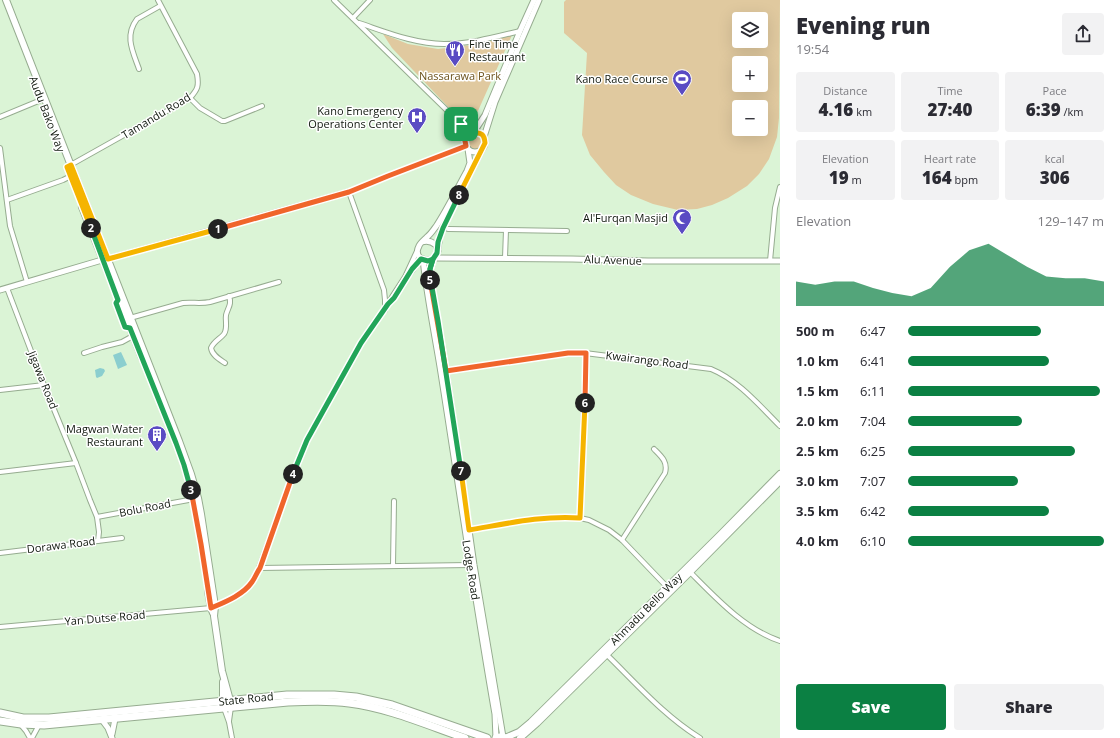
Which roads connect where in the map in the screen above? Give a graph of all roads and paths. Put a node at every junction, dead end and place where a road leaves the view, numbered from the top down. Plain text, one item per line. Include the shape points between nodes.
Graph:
1 (2, 0) edge
2 (6, 0) edge
3 (158, 0) edge
4 (334, 0) edge
5 (370, 0) edge
6 (534, 0) edge
7 (540, 0) edge
8 (160, 6) junction
9 (353, 18) junction
10 (357, 22) junction
11 (520, 31) junction
12 (139, 69) dead end
13 (190, 98) junction
14 (41, 100) junction
15 (262, 106) dead end
16 (0, 117) edge
17 (461, 124) junction
18 (473, 132) junction
19 (466, 138) junction
20 (484, 138) junction
21 (484, 146) junction
22 (0, 148) edge
23 (467, 148) junction
24 (69, 166) junction
25 (71, 176) junction
26 (2, 178) edge
27 (780, 187) edge
28 (349, 192) junction
29 (7, 200) junction
30 (448, 229) dead end
31 (506, 230) junction
32 (567, 231) dead end
33 (422, 242) junction
34 (418, 251) junction
35 (435, 255) junction
36 (505, 258) junction
37 (422, 259) junction
38 (105, 260) junction
39 (770, 261) junction
40 (780, 261) edge
41 (27, 282) junction
42 (279, 282) dead end
43 (7, 288) junction
44 (0, 290) edge
45 (229, 296) junction
46 (388, 304) junction
47 (384, 310) junction
48 (130, 318) junction
49 (133, 336) junction
50 (84, 353) dead end
51 (586, 353) junction
52 (224, 363) dead end
53 (446, 371) junction
54 (44, 385) junction
55 (0, 390) edge
56 (780, 426) edge
57 (654, 450) dead end
58 (76, 463) junction
59 (0, 472) edge
60 (780, 474) edge
61 (780, 481) edge
62 (194, 499) junction
63 (394, 500) dead end
64 (98, 517) junction
65 (580, 518) junction
66 (469, 530) junction
67 (122, 538) dead end
68 (622, 540) junction
69 (98, 541) junction
70 (0, 553) edge
71 (470, 565) junction
72 (393, 566) junction
73 (260, 568) junction
74 (688, 570) junction
75 (669, 589) junction
76 (213, 607) junction
77 (0, 627) edge
78 (780, 641) edge
79 (604, 653) junction
80 (582, 675) junction
81 (227, 704) junction
82 (0, 713) edge
83 (114, 719) junction
84 (102, 720) junction
85 (0, 721) edge
86 (229, 722) junction
87 (21, 724) junction
88 (39, 725) junction
89 (112, 737) edge
90 (31, 738) edge
91 (232, 738) edge
92 (465, 738) edge
93 (488, 738) edge
94 (501, 738) edge
95 (520, 738) edge
96 (700, 738) edge

1 - 14 main road, Audu Bako Way
2 - 24 main road, Audu Bako Way
3 - 8 street, Tamandu Road
4 - 9 street
5 - 9 street
6 - 11 street
7 - 20 street via 495,102
8 - 12 street via 134,23 130,42
8 - 13 street, Tamandu Road via 197,74 199,83
9 - 10 street
10 - 11 street via 418,41 443,44 466,43
10 - 17 street
11 - 18 street via 485,116
13 - 15 street via 200,108 222,121
13 - 24 street, Tamandu Road
14 - 16 street
14 - 24 main road, Audu Bako Way
17 - 18 street
17 - 19 street
18 - 19 street
18 - 20 street
19 - 23 street
20 - 21 street
21 - 23 street via 475,152
21 - 35 street, Lodge Road via 446,220
22 - 26 street
23 - 28 street
23 - 33 street via 470,163 467,171 438,224
24 - 25 main road, Audu Bako Way
24 - 38 main road, Audu Bako Way
25 - 29 street
25 - 38 main road, Audu Bako Way
26 - 29 street
27 - 39 street
28 - 38 street
28 - 47 street via 384,290
29 - 41 street via 12,234
30 - 31 street
31 - 32 street
31 - 36 street
33 - 34 street
33 - 35 street via 433,242
34 - 37 street
34 - 46 street
35 - 36 street, Alu Avenue via 445,259
35 - 37 street via 428,261
35 - 53 street, Lodge Road via 430,269 431,282
36 - 39 street, Alu Avenue
37 - 46 street
37 - 71 street, Lodge Road
38 - 41 street
38 - 48 main road, Audu Bako Way
38 - 49 main road, Audu Bako Way
39 - 40 street, Alu Avenue
41 - 43 street
42 - 45 street
43 - 44 street
43 - 54 street, Jigawa Road
45 - 48 street via 204,303 183,303
45 - 52 street via 226,330 211,348 217,358
46 - 47 street
47 - 73 street via 361,343 307,440
48 - 76 main road, Audu Bako Way via 191,474 201,514
49 - 50 street via 122,342
49 - 62 main road, Audu Bako Way via 176,443
51 - 53 street, Kwairango Road via 568,353
51 - 56 street, Kwairango Road via 711,369 738,386
51 - 65 street
53 - 66 street, Lodge Road
54 - 55 street
54 - 58 street, Jigawa Road
57 - 68 street via 665,462 665,473
58 - 59 street
58 - 64 street, Jigawa Road
60 - 74 main road, Ahmadu Bello Way
61 - 74 main road, Ahmadu Bello Way
62 - 64 street, Bolu Road
62 - 76 main road, Audu Bako Way
63 - 72 street
64 - 69 street, Jigawa Road
65 - 66 street via 557,517
65 - 68 street via 600,525
66 - 94 street, Lodge Road
67 - 69 street, Dorawa Road
68 - 75 street
69 - 70 street, Dorawa Road
71 - 72 street
71 - 94 street, Lodge Road
72 - 73 street
73 - 76 street via 247,588
74 - 75 main road, Ahmadu Bello Way
74 - 78 street via 739,618
75 - 79 main road, Ahmadu Bello Way
76 - 77 street, Yan Dutse Road
76 - 81 main road, Audu Bako Way
79 - 80 main road, Ahmadu Bello Way
79 - 96 street via 651,700
80 - 94 main road, Ahmadu Bello Way via 519,732
80 - 95 main road, Ahmadu Bello Way
81 - 82 main road, State Road via 49,718 23,718
81 - 83 main road, State Road
81 - 86 street
81 - 86 street
81 - 92 main road, State Road via 302,701 349,703 396,714
81 - 93 main road, State Road via 287,695 346,696 392,705
83 - 84 main road, State Road
83 - 89 street
84 - 88 main road, State Road
84 - 89 street
85 - 87 main road, State Road
86 - 91 street
87 - 88 main road, State Road
87 - 90 street
88 - 90 street

